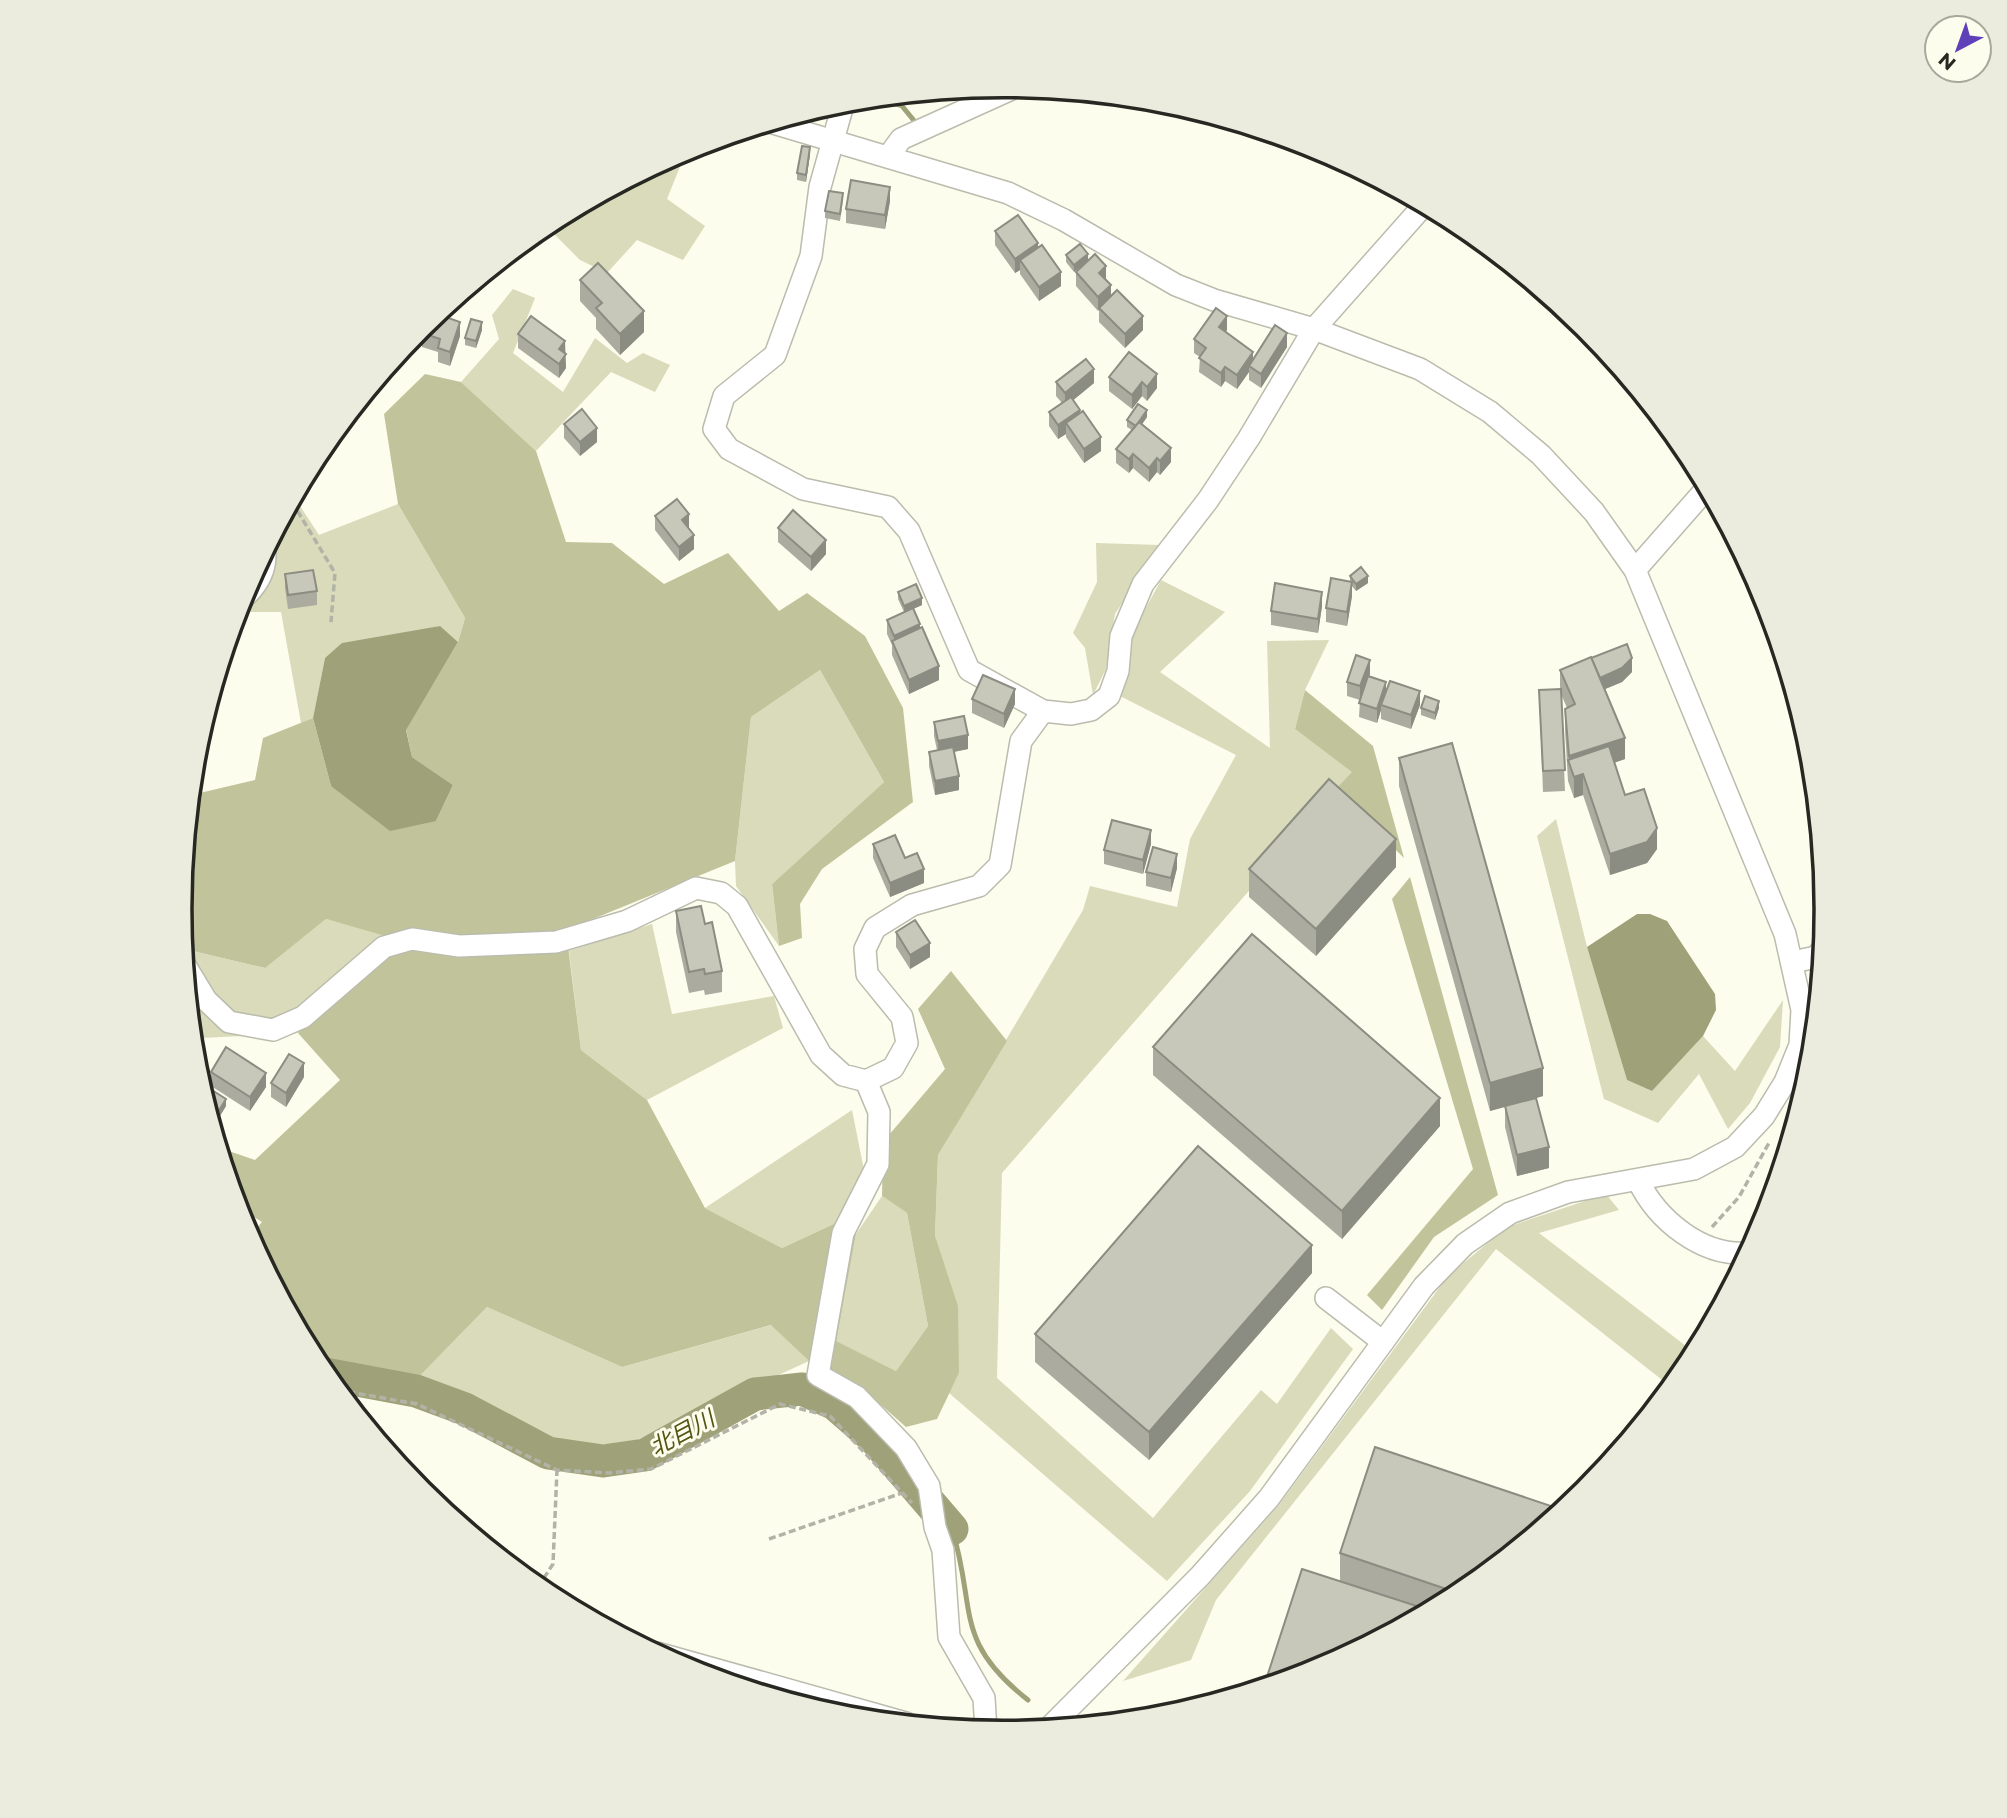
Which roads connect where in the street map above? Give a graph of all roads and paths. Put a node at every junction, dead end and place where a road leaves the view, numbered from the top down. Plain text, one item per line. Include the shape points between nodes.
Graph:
1 (991, 98) edge
2 (841, 115) edge
3 (788, 128) edge
4 (834, 142) junction
5 (888, 157) junction
6 (1418, 212) edge
7 (1314, 329) junction
8 (1701, 495) edge
9 (297, 510) edge
10 (1635, 570) junction
11 (331, 622) dead end
12 (1043, 711) junction
13 (1813, 957) edge
14 (1793, 962) junction
15 (196, 984) edge
16 (866, 1081) junction
17 (1771, 1139) dead end
18 (1638, 1180) junction
19 (1699, 1241) junction
20 (1737, 1254) edge
21 (1326, 1298) dead end
22 (1383, 1342) junction
23 (352, 1393) edge
24 (557, 1470) junction
25 (902, 1493) junction
26 (935, 1527) junction
27 (769, 1539) dead end
28 (544, 1577) edge
29 (1059, 1718) edge
30 (985, 1719) edge

1 - 5 street via 901,139
2 - 4 street
3 - 4 street
4 - 5 street
4 - 12 street via 820,187 811,256 775,355 724,396 714,429 729,449 803,489 888,507 909,531 969,670
5 - 7 street via 1008,192 1176,285
6 - 7 street
7 - 10 street via 1420,369 1490,412 1541,455 1594,513
7 - 12 street via 1208,500 1143,584 1121,636 1118,671 1109,696 1091,710 1070,714
8 - 10 street
9 - 11 path via 335,573
10 - 14 street via 1761,873
12 - 16 street via 1021,741 1000,865 979,886 912,905 875,928 865,949 867,974 902,1017 907,1043 893,1068
13 - 14 street
14 - 18 street via 1802,1010 1800,1045 1765,1116 1735,1147 1694,1169
15 - 16 street via 229,1022 273,1030 303,1017 384,947 412,939 459,946 556,942 627,921 696,888 721,892 737,906 821,1055 843,1075
16 - 26 street via 879,1112 878,1164 843,1233 818,1375 857,1397 906,1448 929,1486
17 - 19 path via 1739,1197
18 - 19 street via 1648,1200 1671,1224
18 - 22 street via 1568,1192 1510,1213 1465,1244 1424,1286
19 - 20 street
21 - 22 street
22 - 29 street via 1269,1498 1200,1576
23 - 24 path via 417,1404
24 - 25 path via 609,1473 651,1469 780,1404 830,1416
24 - 28 path via 553,1563
25 - 26 path
25 - 27 path
26 - 30 street via 943,1550 949,1637 984,1698

